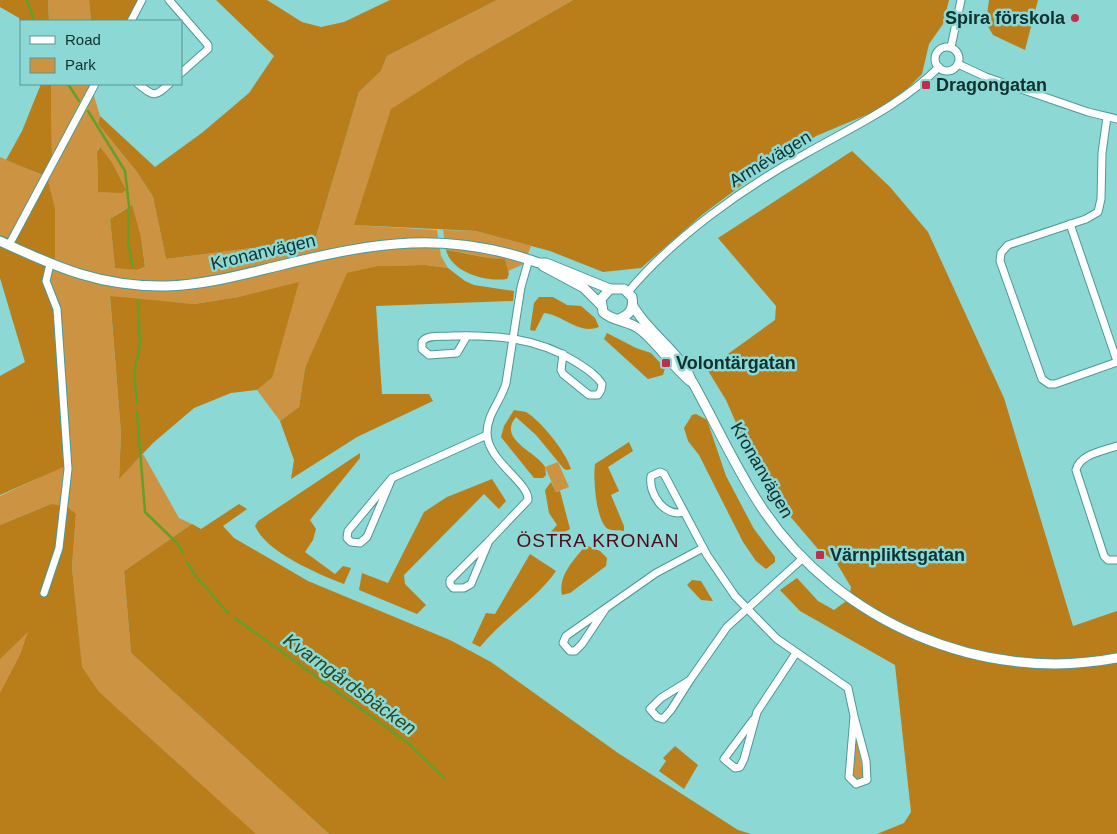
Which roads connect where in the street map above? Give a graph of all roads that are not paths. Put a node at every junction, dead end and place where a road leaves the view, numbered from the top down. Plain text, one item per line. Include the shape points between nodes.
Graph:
1 (142, 0) edge
2 (169, 0) edge
3 (961, 0) edge
4 (132, 20) edge
5 (951, 47) junction
6 (958, 64) junction
7 (939, 67) junction
8 (182, 72) edge
9 (94, 85) edge
10 (139, 85) edge
11 (168, 85) edge
12 (1107, 117) junction
13 (1117, 119) edge
14 (1070, 224) junction
15 (4, 243) edge
16 (529, 259) junction
17 (539, 263) junction
18 (50, 264) junction
19 (610, 289) junction
20 (628, 292) junction
21 (601, 305) junction
22 (633, 306) junction
23 (620, 319) junction
24 (467, 336) junction
25 (513, 338) junction
26 (563, 354) junction
27 (1117, 362) edge
28 (692, 382) junction
29 (487, 434) junction
30 (1117, 446) edge
31 (392, 478) junction
32 (684, 512) junction
33 (489, 541) junction
34 (703, 548) junction
35 (802, 559) junction
36 (1117, 560) edge
37 (44, 593) dead end
38 (606, 608) junction
39 (747, 608) junction
40 (796, 653) junction
41 (1117, 658) edge
42 (690, 680) junction
43 (854, 716) junction
44 (753, 720) junction

1 - 4 street
2 - 8 street via 208,45 208,49
3 - 5 street
5 - 6 street via 959,55
5 - 7 street via 943,47 937,53 935,61
6 - 7 street via 948,71
6 - 12 street via 986,78
7 - 20 street, Armévägen via 890,107 788,163 722,206 648,270
9 - 15 street
10 - 11 street via 153,95
12 - 13 street
12 - 14 street via 1100,207 1092,217
14 - 27 street
14 - 27 street via 1008,245 1001,253 1001,266 1045,382 1055,384
15 - 18 street, Kronanvägen
16 - 17 street, Kronanvägen
16 - 18 street, Kronanvägen via 486,248 435,241 409,242 357,247 231,277 168,286 89,278
16 - 25 street
17 - 19 street, Kronanvägen via 551,264
17 - 21 street, Kronanvägen via 584,288
18 - 37 street via 46,281 57,309 68,469 59,548
19 - 20 street via 620,288
19 - 21 street via 603,295
20 - 22 street
21 - 23 street via 607,316
22 - 23 street via 629,314
22 - 28 street, Kronanvägen via 640,319 687,370
23 - 28 street, Kronanvägen via 642,331
24 - 24 street via 455,354 429,355 422,348 422,342 428,337
24 - 25 street
25 - 26 street
25 - 29 street via 503,392 490,416
26 - 26 street via 600,381 602,387 598,395 589,395 563,374
28 - 35 street, Kronanvägen via 762,509
29 - 31 street
29 - 33 street via 495,456 526,490 528,497
30 - 36 street via 1083,458 1076,470 1104,556 1108,560
31 - 31 street via 367,537 360,543 351,542 347,538 348,531
32 - 32 street via 670,513 663,508 652,489 651,476 660,472 664,474
32 - 34 street
33 - 33 street via 471,584 453,588 450,580
34 - 38 street via 656,574
34 - 39 street via 735,596
35 - 39 street
35 - 41 street, Kronanvägen via 845,595 926,640 1005,660 1047,664
38 - 38 street via 566,636 563,643 570,651 575,651 582,644
39 - 40 street via 777,639
39 - 42 street via 727,627
40 - 43 street via 847,686 851,692
40 - 44 street
42 - 42 street via 663,719 654,714 650,709 655,703
43 - 43 street via 849,777 856,784 867,780 866,761
44 - 44 street via 724,760 734,768 740,767 744,759

